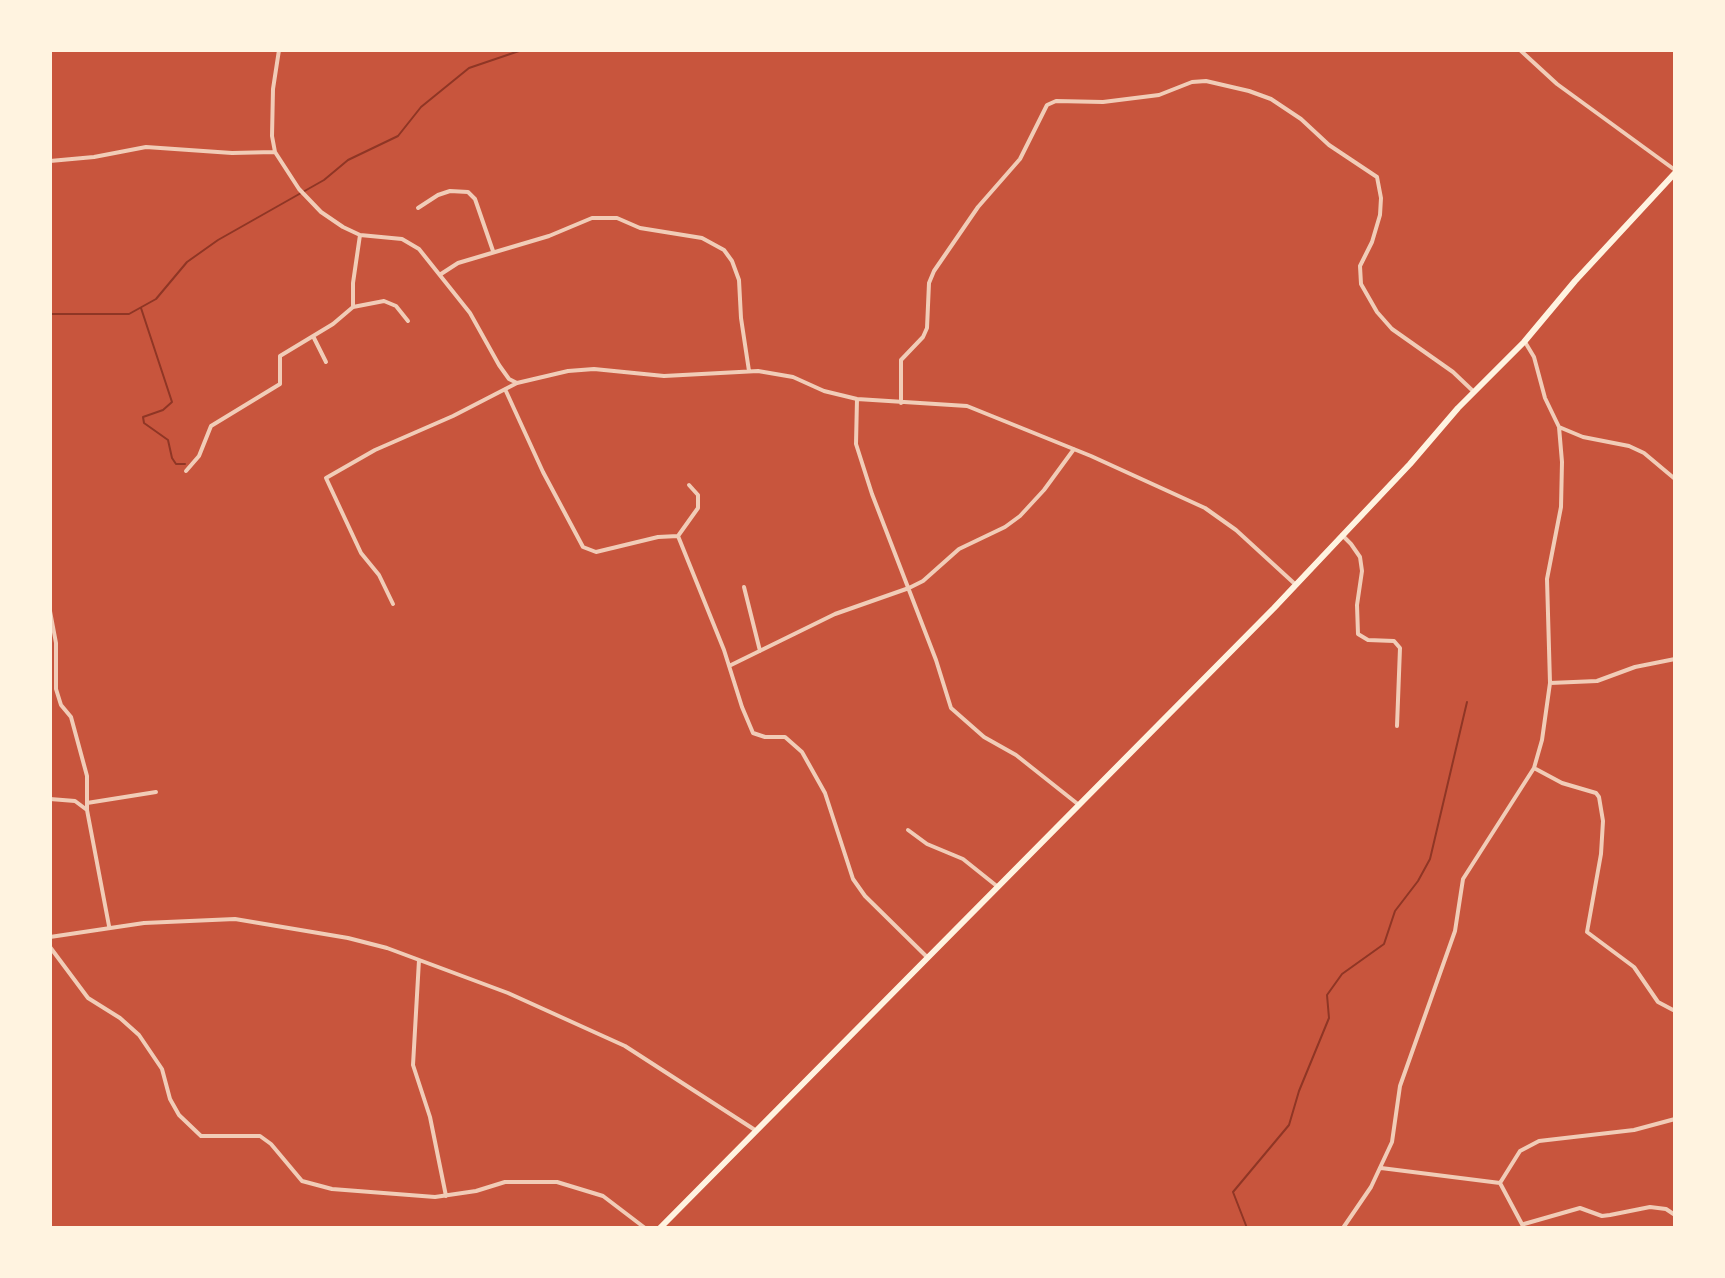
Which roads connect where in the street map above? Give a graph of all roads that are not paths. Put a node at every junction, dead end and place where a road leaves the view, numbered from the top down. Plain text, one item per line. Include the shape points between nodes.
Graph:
1 (279, 50) edge
2 (1520, 50) edge
3 (275, 152) junction
4 (50, 161) edge
5 (1675, 171) edge
6 (418, 208) dead end
7 (360, 235) junction
8 (493, 251) junction
9 (441, 274) junction
10 (353, 307) junction
11 (408, 321) dead end
12 (313, 336) junction
13 (1524, 342) junction
14 (326, 362) dead end
15 (749, 371) junction
16 (517, 383) junction
17 (505, 389) junction
18 (1475, 392) junction
19 (857, 399) junction
20 (901, 403) junction
21 (1559, 427) junction
22 (1074, 449) junction
23 (186, 471) dead end
24 (1675, 479) edge
25 (689, 485) dead end
26 (1342, 535) junction
27 (678, 536) junction
28 (1296, 585) junction
29 (744, 587) dead end
30 (909, 588) junction
31 (393, 604) dead end
32 (50, 611) edge
33 (760, 651) junction
34 (1675, 659) edge
35 (729, 666) junction
36 (1550, 683) junction
37 (1397, 726) dead end
38 (1534, 768) junction
39 (156, 792) dead end
40 (50, 799) edge
41 (87, 803) junction
42 (1079, 805) junction
43 (87, 810) junction
44 (908, 830) dead end
45 (998, 887) junction
46 (109, 926) junction
47 (50, 937) edge
48 (50, 947) edge
49 (928, 958) junction
50 (419, 960) junction
51 (1675, 1011) edge
52 (1675, 1119) edge
53 (755, 1130) junction
54 (1381, 1168) junction
55 (1500, 1183) junction
56 (446, 1196) junction
57 (1675, 1215) edge
58 (1524, 1226) edge
59 (645, 1228) edge
60 (660, 1228) edge
61 (1343, 1228) edge

1 - 3 street via 272,114
2 - 5 street via 1557,84
3 - 4 street via 146,147
3 - 7 street via 321,212
5 - 13 main road
6 - 8 street via 450,191 468,192
7 - 9 street via 402,239
7 - 10 street
8 - 9 street
8 - 15 street via 607,216 640,228 702,238 724,250 739,280
9 - 16 street via 470,313 493,358
10 - 11 street via 384,301
10 - 12 street
12 - 14 street
12 - 23 street via 280,356 280,384 211,426 199,456
13 - 18 main road
13 - 21 street
15 - 16 street via 664,376 594,369
15 - 19 street via 793,377
16 - 17 street
17 - 27 street via 583,547 596,552
17 - 31 street via 326,478 356,546
18 - 20 street via 1392,329 1361,284 1360,266 1380,215 1377,177 1271,99 1206,81 1159,95 1047,105 1020,159 978,207 934,271 927,328 901,360
18 - 26 main road
19 - 20 street
19 - 30 street via 856,444
20 - 22 street via 967,406
21 - 24 street via 1629,446
21 - 36 street via 1561,498 1547,579
22 - 28 street via 1205,508
22 - 30 street via 1020,516 959,549
25 - 27 street via 698,495 698,508
26 - 28 main road
26 - 37 street via 1360,557 1358,634 1394,641 1400,648
27 - 35 street
28 - 42 main road
29 - 33 street
30 - 33 street via 835,614
30 - 42 street via 955,714
32 - 41 street via 56,689 74,723 87,776
33 - 35 street
34 - 36 street via 1597,681
35 - 49 street via 753,733 785,737 802,752 825,793 853,879
36 - 38 street
38 - 51 street via 1598,796 1601,854 1587,932 1634,967 1658,1002
38 - 54 street via 1463,879 1455,931 1400,1086 1392,1142
39 - 41 street
40 - 43 street via 75,801
41 - 43 street
42 - 45 main road
43 - 46 street
44 - 45 street via 963,859
45 - 49 main road
46 - 47 street
46 - 50 street via 235,919 348,938
48 - 56 street via 88,998 139,1035 162,1069 179,1115 197,1135 260,1136 311,1185
49 - 53 main road
50 - 53 street via 625,1046
50 - 56 street via 413,1065
52 - 55 street via 1634,1130 1539,1141 1520,1151
53 - 60 main road
54 - 55 street
54 - 61 street
55 - 58 street
56 - 59 street via 505,1182 557,1182 603,1196
57 - 58 street via 1650,1207 1602,1216 1580,1208

